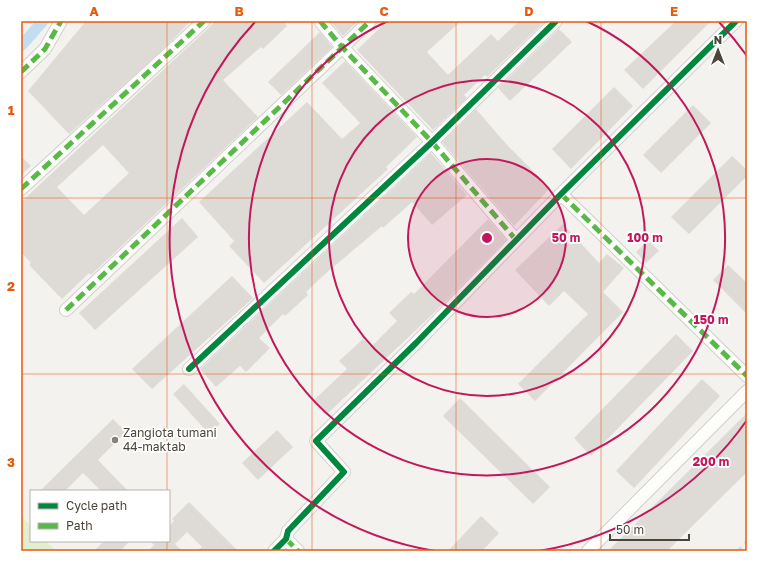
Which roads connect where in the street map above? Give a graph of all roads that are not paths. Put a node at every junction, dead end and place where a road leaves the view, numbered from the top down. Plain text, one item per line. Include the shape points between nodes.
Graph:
1 (61, 21) edge
2 (204, 21) edge
3 (320, 21) edge
4 (370, 21) edge
5 (556, 21) edge
6 (736, 21) edge
7 (342, 47) junction
8 (21, 72) edge
9 (432, 142) junction
10 (21, 189) edge
11 (561, 194) junction
12 (516, 240) junction
13 (66, 310) dead end
14 (189, 369) dead end
15 (747, 376) edge
16 (747, 391) edge
17 (286, 539) junction
18 (274, 551) edge
19 (298, 551) edge
20 (588, 551) edge

1 - 8 street via 45,48
2 - 10 street
3 - 7 street
4 - 7 street
5 - 9 street
6 - 11 street
7 - 9 street
7 - 13 street
9 - 12 street
9 - 14 street
11 - 12 street
11 - 15 street
12 - 17 street via 316,441 344,472 288,531
16 - 20 street
17 - 18 street
17 - 19 street

